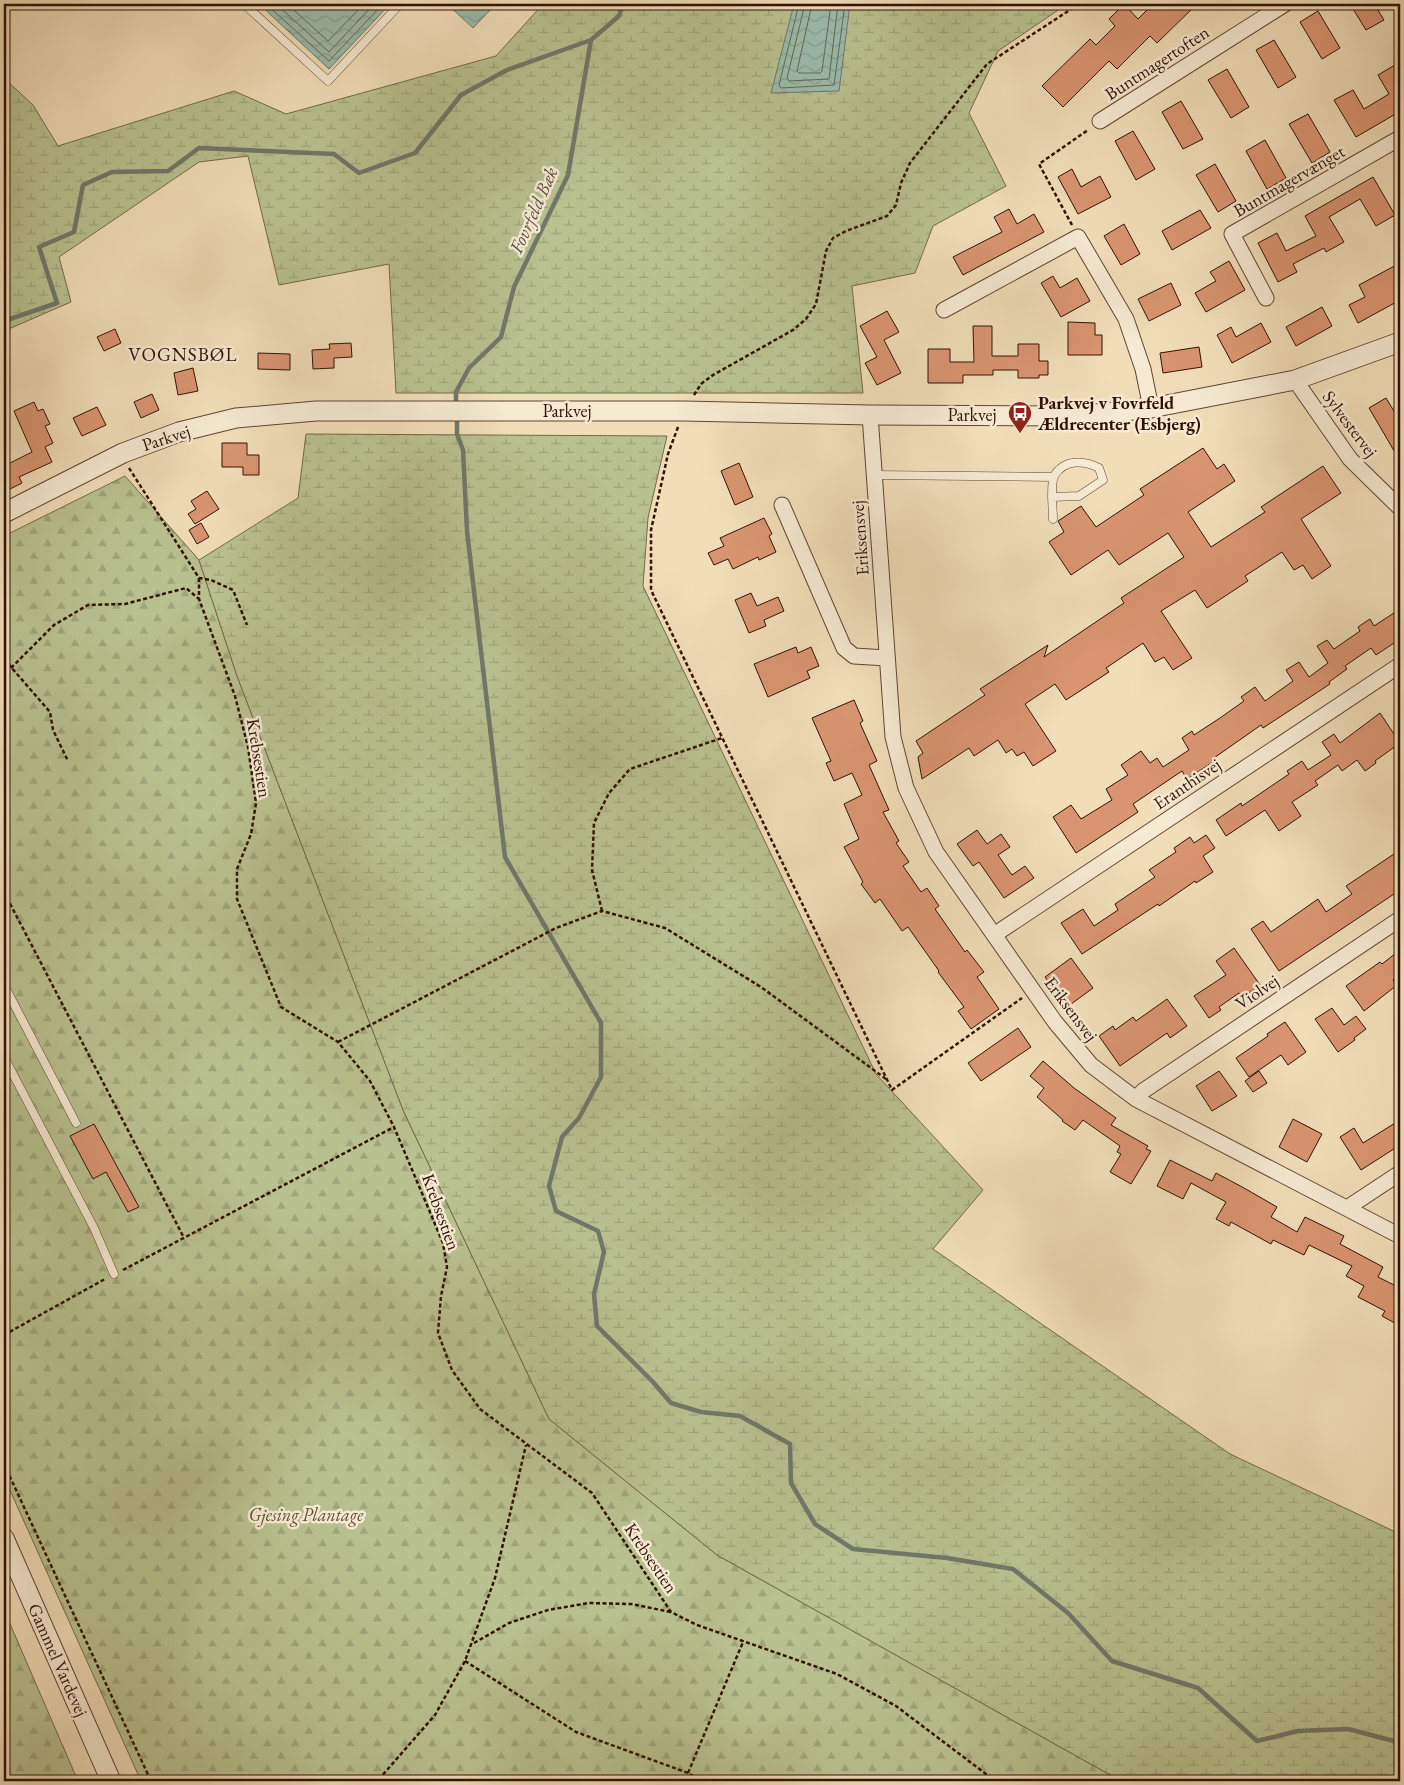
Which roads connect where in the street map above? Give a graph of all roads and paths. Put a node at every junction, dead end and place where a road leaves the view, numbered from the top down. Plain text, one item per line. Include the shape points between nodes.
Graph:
1 (244, 4) edge
2 (400, 4) edge
3 (1078, 4) edge
4 (1284, 4) edge
5 (1100, 121) joint
6 (1400, 138) edge
7 (1078, 237) junction
8 (1266, 298) dead end
9 (944, 310) dead end
10 (1400, 342) edge
11 (1295, 380) junction
12 (1151, 408) junction
13 (684, 411) junction
14 (870, 415) junction
15 (120, 454) junction
16 (874, 475) junction
17 (1054, 477) junction
18 (1052, 497) junction
19 (782, 505) dead end
20 (1400, 508) edge
21 (4, 513) edge
22 (1053, 519) dead end
23 (199, 578) junction
24 (199, 599) junction
25 (247, 625) dead end
26 (887, 658) junction
27 (4, 659) edge
28 (1400, 666) edge
29 (11, 668) junction
30 (722, 738) junction
31 (68, 761) dead end
32 (4, 892) edge
33 (602, 911) junction
34 (1400, 919) edge
35 (994, 935) junction
36 (4, 985) edge
37 (1033, 990) junction
38 (338, 1042) junction
39 (4, 1057) edge
40 (887, 1080) junction
41 (1136, 1099) junction
42 (76, 1123) dead end
43 (394, 1127) junction
44 (1400, 1173) edge
45 (1347, 1208) junction
46 (183, 1236) junction
47 (1400, 1236) edge
48 (114, 1274) junction
49 (4, 1335) edge
50 (526, 1444) junction
51 (4, 1464) edge
52 (4, 1538) edge
53 (672, 1612) junction
54 (743, 1642) junction
55 (472, 1643) junction
56 (465, 1661) junction
57 (688, 1773) junction
58 (111, 1781) edge
59 (151, 1781) edge
60 (372, 1781) edge
61 (702, 1781) edge
62 (1002, 1781) edge

1 - 2 lane via 328,81
3 - 13 path via 987,64 910,163 896,205 887,216 834,238 826,251 816,304 806,320 713,374 701,384
4 - 5 street, Buntmagertoften
5 - 7 path via 1039,164
6 - 8 street, Buntmagervænget via 1232,234
7 - 9 street
7 - 12 street via 1126,319 1143,369
10 - 11 street, Parkvej
11 - 12 street, Parkvej
11 - 20 street, Sylvestervej via 1350,459
12 - 14 street, Parkvej via 1064,416
13 - 14 street, Parkvej
13 - 15 street, Parkvej via 316,411 236,418 180,432
13 - 30 path via 668,454 651,530 651,590
14 - 16 street, Eriksensvej
15 - 21 street, Parkvej
15 - 23 path
16 - 17 lane
16 - 26 street, Eriksensvej
17 - 18 lane
17 - 18 lane via 1060,469 1079,461 1099,468 1103,480 1079,496
18 - 22 lane
19 - 26 street via 844,648 854,656
23 - 24 path, Krebsestien
23 - 25 path via 233,590
24 - 29 path via 186,588 125,604 88,604 54,625
24 - 38 path, Krebsestien via 235,696 248,748 256,803 251,834 237,869 237,900 281,1007
26 - 35 street, Eriksensvej via 893,737 906,788 936,852
27 - 29 path
28 - 35 street, Eranthisvej
29 - 31 path via 50,712 53,730
30 - 33 path via 630,769 609,793 594,823 592,870
30 - 40 path
32 - 46 path
33 - 38 path via 556,928
33 - 40 path via 666,928 761,988
34 - 41 street, Violvej via 1151,1085
35 - 37 street, Eriksensvej
36 - 42 lane
37 - 40 path via 892,1090
37 - 41 street, Eriksensvej via 1091,1066
38 - 43 path, Krebsestien via 370,1081
39 - 48 lane
41 - 45 street, Eriksensvej
43 - 46 path
43 - 50 path, Krebsestien via 443,1243 447,1267 438,1333 452,1370 480,1408
44 - 45 street
45 - 47 street, Eriksensvej
46 - 48 path
48 - 49 path
50 - 53 path, Krebsestien via 592,1493
50 - 55 path via 495,1578
51 - 59 path
52 - 58 street, Gammel Vardevej
53 - 54 path, Krebsestien
53 - 55 path via 631,1604 589,1603 548,1610 509,1623
54 - 57 path
54 - 62 path, Krebsestien via 837,1674 896,1706 986,1774
55 - 56 path
56 - 57 path via 576,1732
56 - 60 path via 435,1715 380,1778
57 - 61 path

